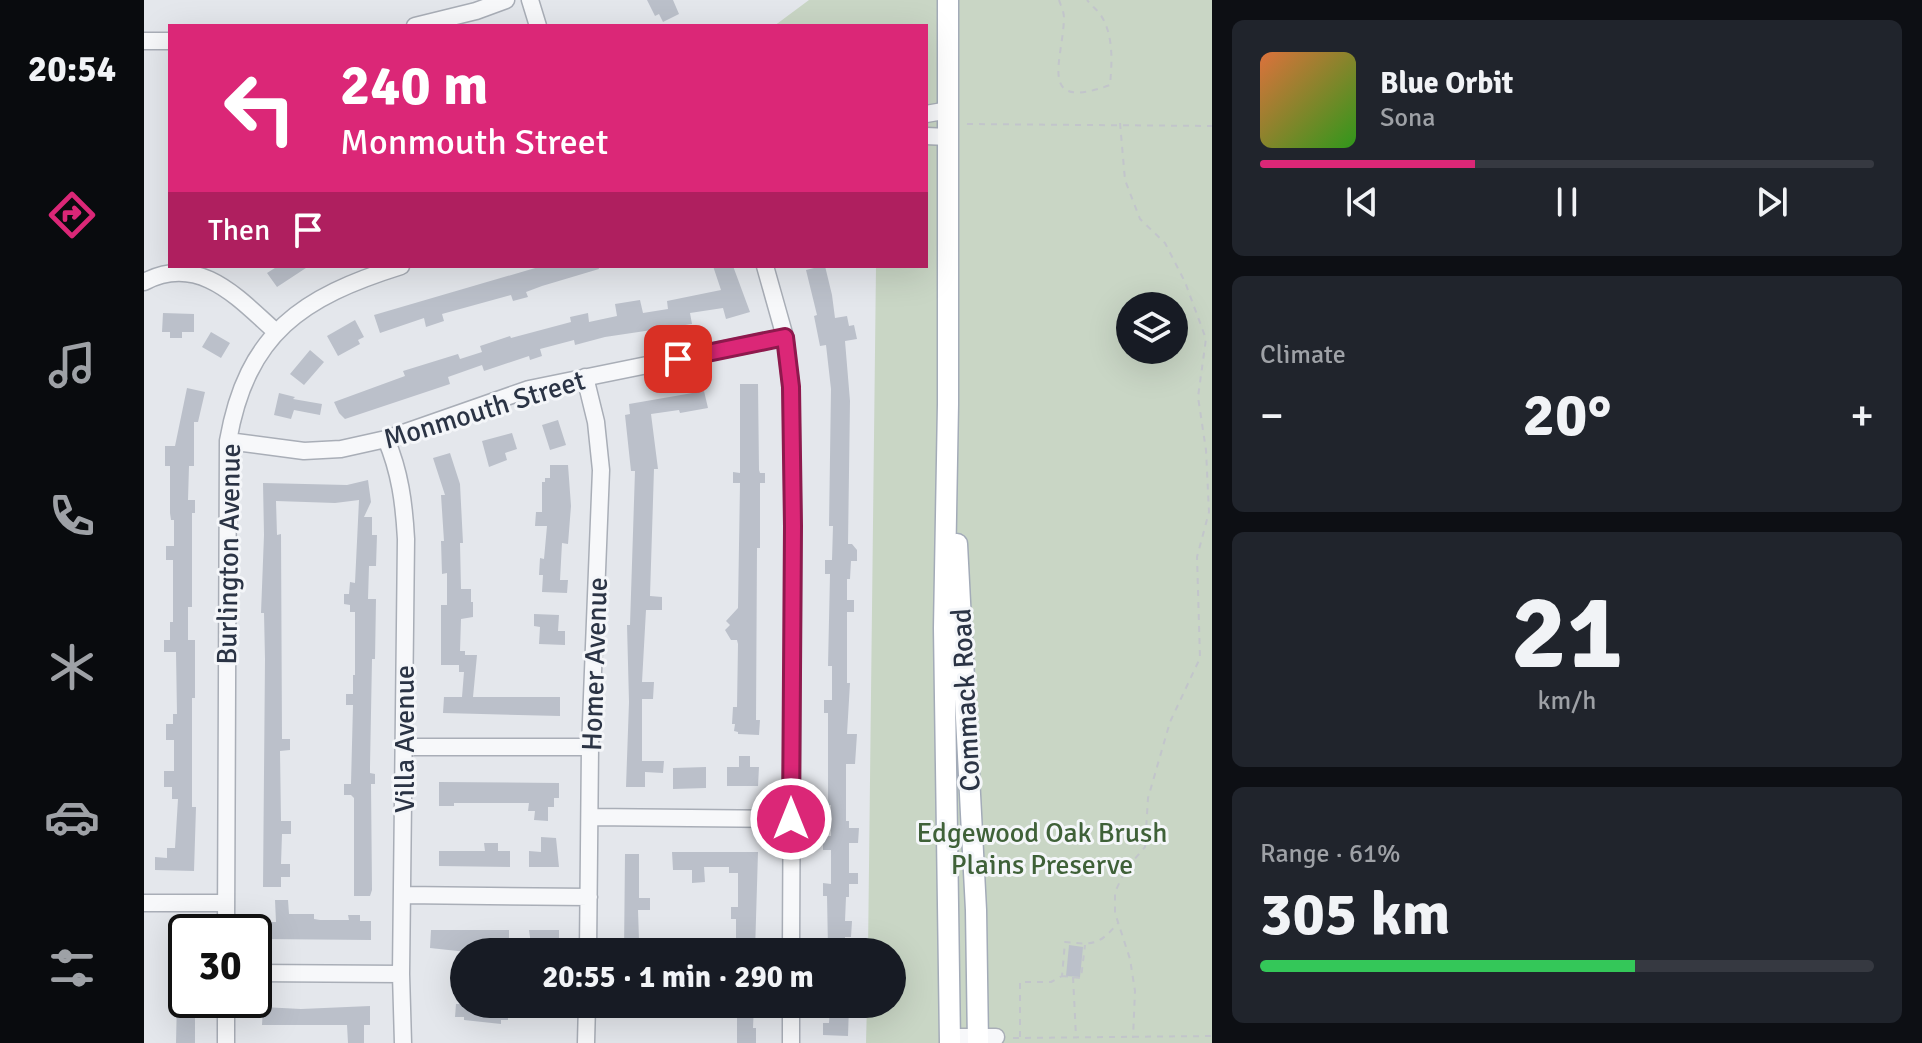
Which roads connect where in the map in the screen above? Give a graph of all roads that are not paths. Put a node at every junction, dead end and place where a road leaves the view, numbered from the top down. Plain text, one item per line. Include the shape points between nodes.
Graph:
1 (506, 0) edge
2 (530, 0) edge
3 (948, 0) edge
4 (423, 24) edge
5 (537, 24) edge
6 (144, 41) edge
7 (168, 41) edge
8 (949, 110) junction
9 (928, 114) edge
10 (928, 136) edge
11 (948, 137) junction
12 (395, 268) edge
13 (766, 268) edge
14 (144, 282) edge
15 (275, 331) junction
16 (785, 337) junction
17 (585, 377) junction
18 (948, 404) junction
19 (386, 439) junction
20 (228, 441) junction
21 (404, 747) junction
22 (590, 747) junction
23 (590, 817) junction
24 (791, 819) junction
25 (403, 895) junction
26 (589, 897) junction
27 (144, 903) edge
28 (226, 903) junction
29 (226, 914) edge
30 (588, 938) edge
31 (791, 938) edge
32 (272, 973) edge
33 (401, 974) junction
34 (226, 1018) edge
35 (587, 1018) edge
36 (791, 1018) edge
37 (984, 1039) edge
38 (950, 1040) edge
39 (226, 1043) edge
40 (403, 1043) edge
41 (586, 1043) edge
42 (791, 1043) edge

1 - 4 street
2 - 5 street
3 - 8 main road, Commack Road
6 - 7 street
8 - 9 street
8 - 11 main road, Commack Road
10 - 11 street
11 - 18 main road, Commack Road
12 - 15 street, Burlington Avenue via 312,302
13 - 16 street
14 - 15 street via 178,272 206,276
15 - 20 street, Burlington Avenue via 241,388
16 - 17 street, Monmouth Street
16 - 24 street via 793,526
17 - 19 street, Monmouth Street via 529,389
17 - 22 street, Homer Avenue via 601,470
18 - 37 main road, Commack Road
18 - 38 main road, Commack Road via 944,628
19 - 20 street, Monmouth Street via 304,451
19 - 21 street, Villa Avenue via 404,502
20 - 28 street, Burlington Avenue
21 - 22 street
21 - 25 street, Villa Avenue
22 - 23 street, Homer Avenue
23 - 24 street
23 - 26 street, Homer Avenue
24 - 31 street
25 - 26 street
25 - 33 street, Villa Avenue
26 - 30 street, Homer Avenue
27 - 28 street
28 - 29 street, Burlington Avenue
32 - 33 street
33 - 40 street, Villa Avenue
34 - 39 street
35 - 41 street
36 - 42 street
37 - 38 street

